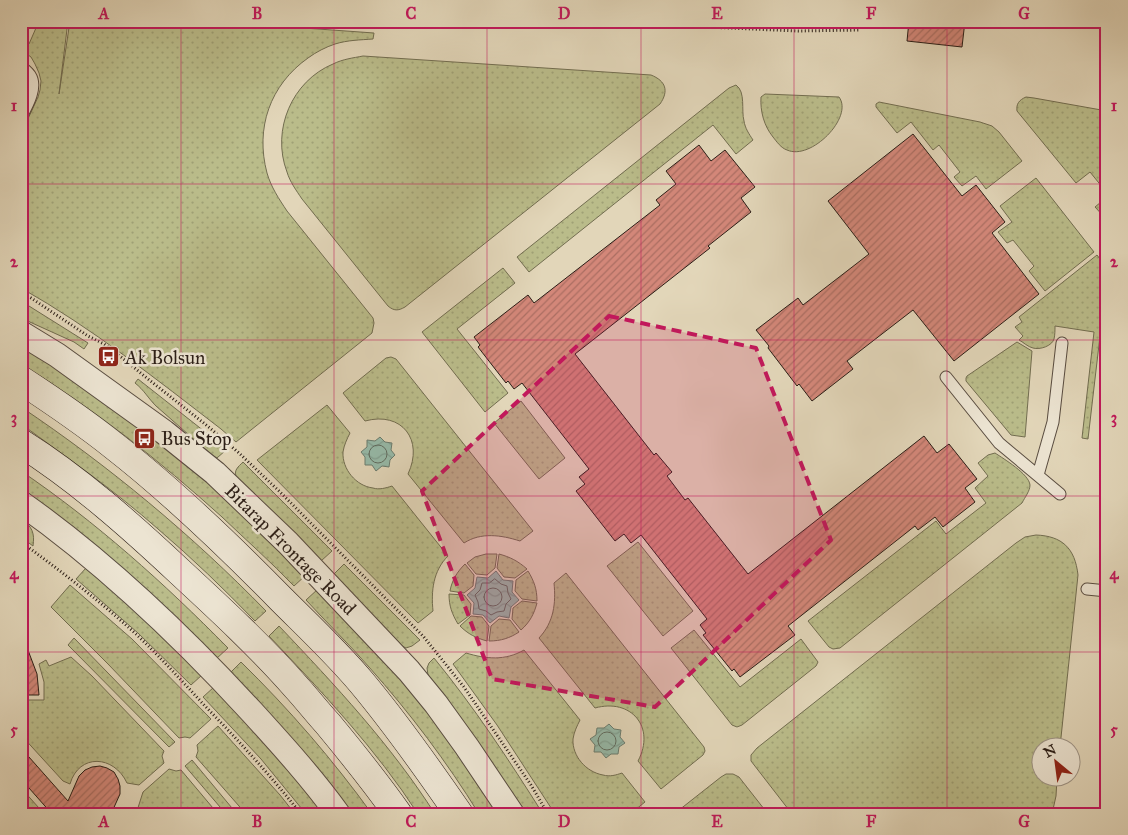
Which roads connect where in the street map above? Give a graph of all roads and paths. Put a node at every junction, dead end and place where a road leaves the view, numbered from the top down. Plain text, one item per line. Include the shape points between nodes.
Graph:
1 (567, 21) edge
2 (859, 30) dead end
3 (21, 66) edge
4 (21, 117) edge
5 (21, 333) edge
6 (1062, 343) dead end
7 (946, 377) dead end
8 (21, 380) edge
9 (21, 443) edge
10 (1038, 475) junction
11 (1060, 494) dead end
12 (21, 503) edge
13 (21, 542) edge
14 (1086, 589) dead end
15 (1107, 591) edge
16 (301, 814) edge
17 (338, 814) edge
18 (398, 814) edge
19 (459, 814) edge
20 (512, 814) edge

1 - 2 path via 798,31
3 - 4 lane via 31,75 32,96
5 - 20 street, Bitarap Frontage Road via 57,354 164,432 215,473 288,543 415,678
6 - 10 lane via 1053,422
7 - 10 lane via 999,443
8 - 19 main road via 145,471 259,576 360,681
9 - 18 main road via 87,490 222,610 296,687
10 - 11 lane
12 - 17 street via 99,564 180,638 281,744
13 - 16 path via 138,636 280,787
14 - 15 lane

